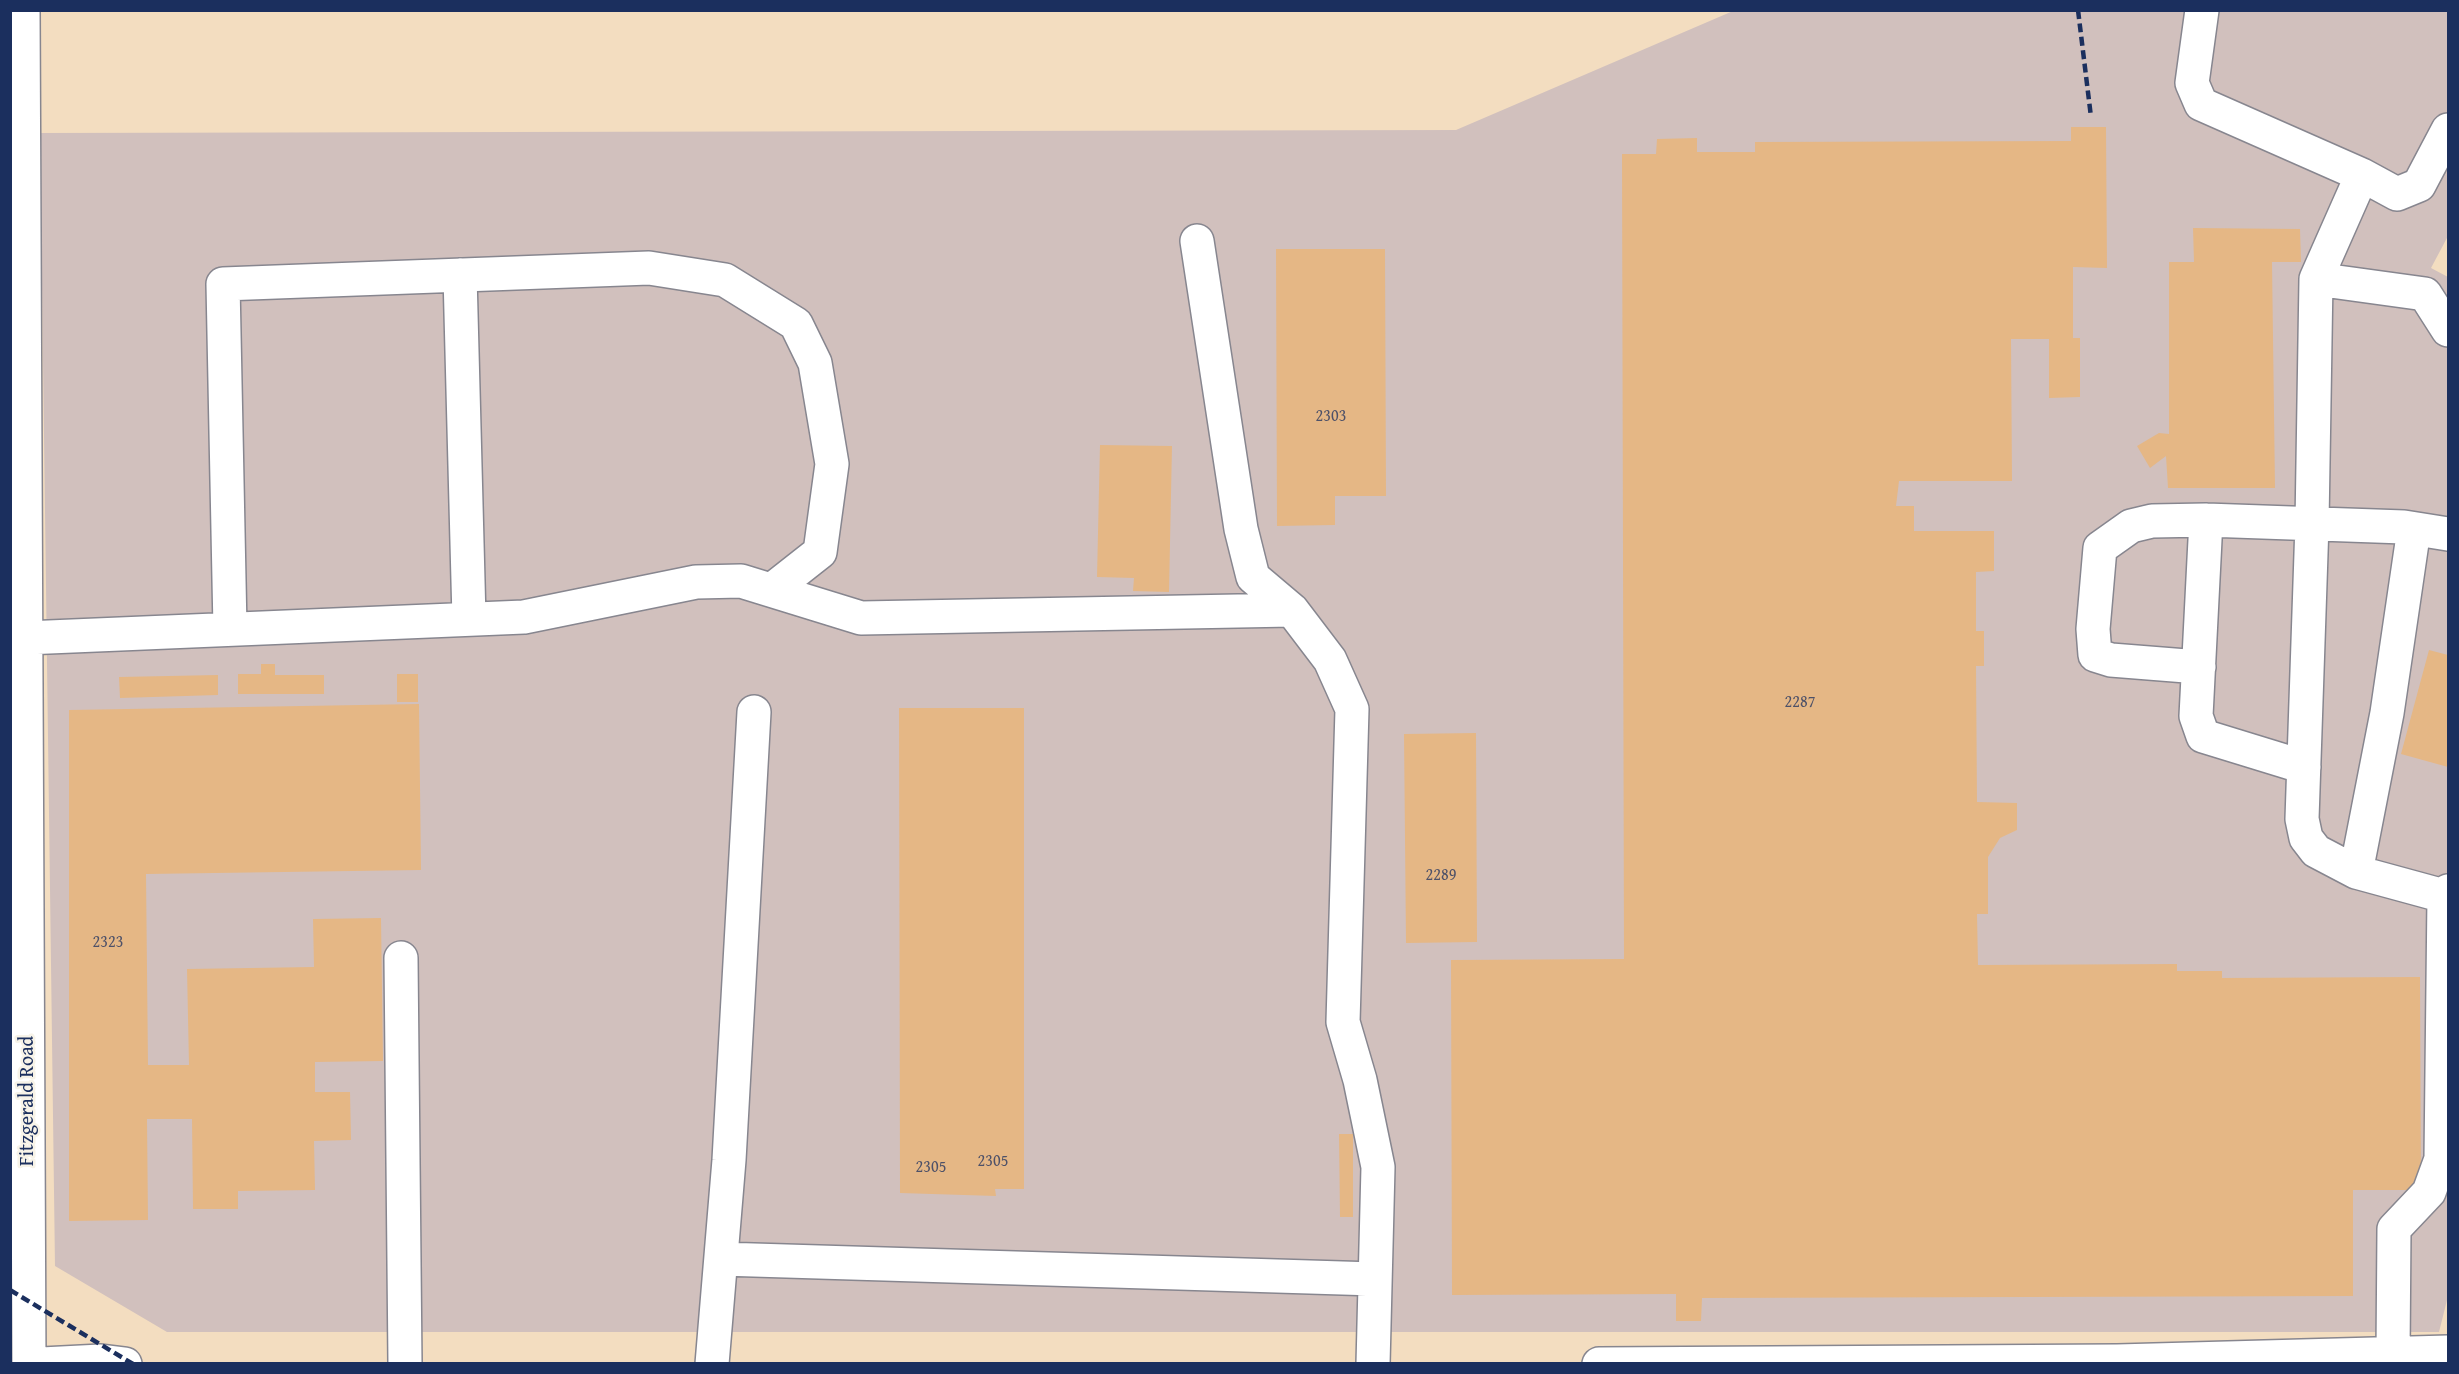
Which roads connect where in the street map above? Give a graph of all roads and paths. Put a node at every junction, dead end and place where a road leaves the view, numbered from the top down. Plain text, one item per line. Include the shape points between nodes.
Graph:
1 (23, 10) edge
2 (2202, 10) edge
3 (2448, 130) edge
4 (2362, 175) junction
5 (1197, 242) dead end
6 (460, 275) junction
7 (2316, 279) junction
8 (2448, 330) edge
9 (2206, 520) junction
10 (2312, 524) junction
11 (2414, 529) junction
12 (2448, 534) edge
13 (773, 589) junction
14 (1292, 610) junction
15 (469, 619) junction
16 (230, 629) junction
17 (25, 638) junction
18 (2199, 667) junction
19 (754, 712) dead end
20 (2304, 767) junction
21 (2356, 872) junction
22 (2446, 893) edge
23 (401, 958) dead end
24 (721, 1259) junction
25 (1375, 1279) junction
26 (2448, 1352) edge
27 (2393, 1353) junction
28 (1846, 1362) edge
29 (109, 1363) edge
30 (1700, 1363) edge
31 (29, 1364) edge
32 (42, 1364) edge
33 (405, 1364) edge
34 (712, 1364) edge
35 (1374, 1364) edge
36 (1599, 1364) edge

1 - 17 street, Fitzgerald Road
2 - 4 street via 2192,83 2201,104
3 - 4 street via 2419,185 2397,194
4 - 7 street
5 - 14 street via 1241,529 1253,577
6 - 13 street via 648,268 725,280 796,324 815,363 831,464 820,552
6 - 15 street
6 - 16 street via 223,284
7 - 8 street via 2425,294
7 - 10 street
9 - 10 street
9 - 18 street
9 - 18 street via 2131,525 2100,548 2093,629 2095,655 2111,660
10 - 11 street
10 - 20 street
11 - 12 street
11 - 21 street via 2387,713
13 - 14 street via 861,618
13 - 15 street via 741,580 696,582 524,617
14 - 25 street via 1330,660 1352,709 1343,1022 1378,1167
15 - 16 street
16 - 17 street
17 - 31 street, Fitzgerald Road
18 - 20 street via 2196,716 2203,736
19 - 24 street
20 - 21 street via 2302,819 2306,838 2316,851
21 - 22 street
22 - 27 street via 2441,1159 2429,1192 2394,1229
23 - 33 street
24 - 25 street
24 - 34 street
25 - 35 street
26 - 27 street
27 - 28 street via 2117,1361
28 - 30 street
29 - 32 street
30 - 36 street

